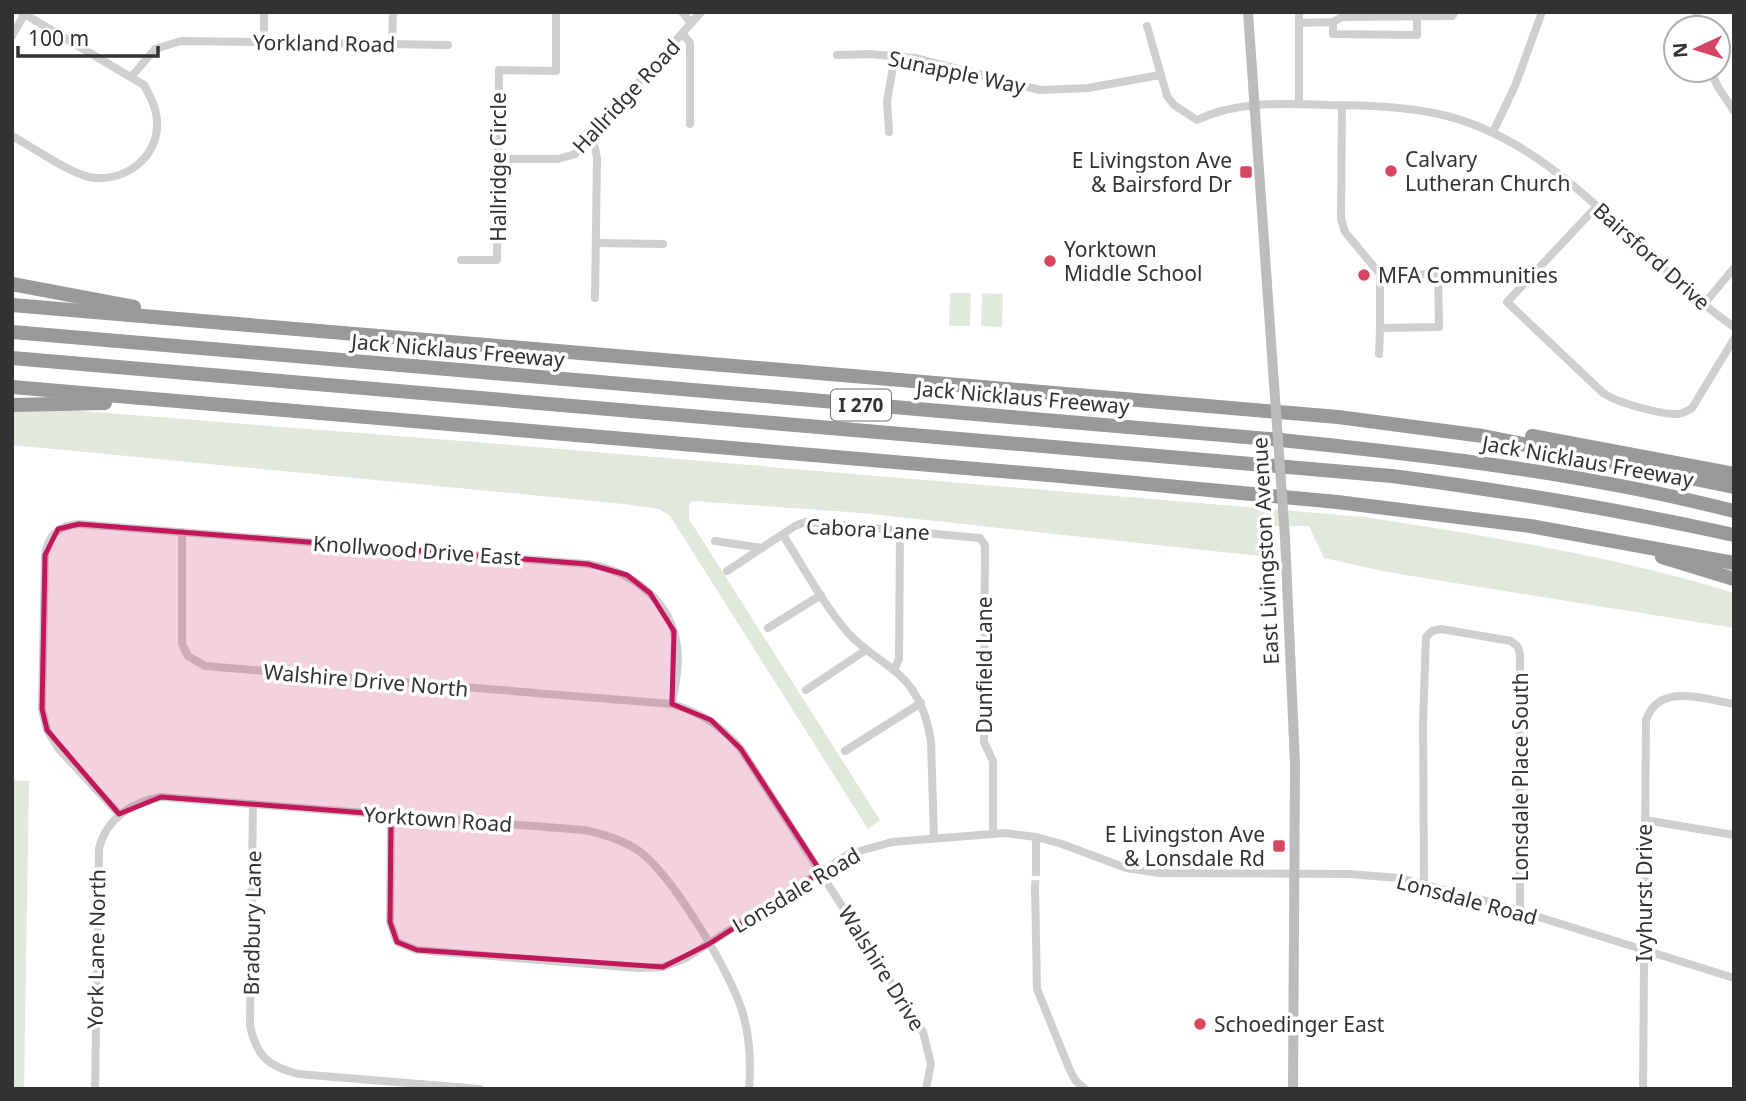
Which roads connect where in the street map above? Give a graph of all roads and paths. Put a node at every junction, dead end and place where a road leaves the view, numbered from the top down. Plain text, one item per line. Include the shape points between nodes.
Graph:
1 (264, 12) edge
2 (393, 12) edge
3 (556, 12) edge
4 (682, 12) edge
5 (701, 12) edge
6 (1248, 12) edge
7 (1299, 12) edge
8 (1455, 12) edge
9 (1542, 12) edge
10 (23, 13) edge
11 (1417, 16) junction
12 (1333, 22) junction
13 (691, 23) junction
14 (1299, 23) junction
15 (1147, 26) dead end
16 (682, 34) junction
17 (12, 36) edge
18 (264, 42) junction
19 (393, 44) junction
20 (449, 45) dead end
21 (837, 55) dead end
22 (895, 57) junction
23 (1160, 75) junction
24 (132, 76) junction
25 (1717, 84) edge
26 (1255, 104) junction
27 (1299, 104) junction
28 (1342, 105) junction
29 (1734, 111) edge
30 (690, 124) dead end
31 (889, 132) dead end
32 (1493, 132) junction
33 (12, 136) edge
34 (590, 139) junction
35 (498, 159) junction
36 (1597, 206) junction
37 (596, 243) junction
38 (663, 244) dead end
39 (461, 260) dead end
40 (1734, 268) edge
41 (1380, 274) junction
42 (12, 284) edge
43 (595, 298) dead end
44 (1703, 304) junction
45 (12, 305) edge
46 (165, 318) junction
47 (1734, 327) edge
48 (1380, 328) junction
49 (12, 332) edge
50 (1734, 340) edge
51 (1380, 354) dead end
52 (12, 358) edge
53 (12, 387) edge
54 (167, 400) junction
55 (12, 405) edge
56 (1483, 436) junction
57 (1734, 474) edge
58 (1734, 487) edge
59 (1734, 512) edge
60 (900, 530) junction
61 (182, 532) junction
62 (783, 535) junction
63 (1734, 535) edge
64 (980, 538) joint
65 (715, 541) dead end
66 (1611, 541) junction
67 (762, 548) junction
68 (1734, 563) edge
69 (727, 571) dead end
70 (1734, 579) edge
71 (821, 595) junction
72 (768, 628) dead end
73 (866, 650) junction
74 (894, 670) junction
75 (806, 690) dead end
76 (921, 703) junction
77 (672, 704) junction
78 (1734, 704) edge
79 (845, 751) dead end
80 (253, 804) junction
81 (119, 814) junction
82 (390, 815) junction
83 (1644, 820) junction
84 (993, 834) junction
85 (1734, 835) edge
86 (1036, 837) junction
87 (934, 838) junction
88 (821, 872) junction
89 (1036, 872) tunnel mouth
90 (1295, 874) junction
91 (1424, 883) junction
92 (1035, 888) tunnel mouth
93 (1520, 912) junction
94 (709, 944) junction
95 (1644, 952) junction
96 (1734, 978) edge
97 (95, 1089) edge
98 (480, 1089) edge
99 (749, 1089) edge
100 (926, 1089) edge
101 (1085, 1089) edge
102 (1293, 1089) edge
103 (1643, 1089) edge

1 - 18 street
2 - 19 street
3 - 35 street, Hallridge Circle via 556,71 499,70
4 - 13 street
5 - 13 street, Hallridge Road
6 - 26 main road, East Livingston Avenue
7 - 14 street
8 - 11 street via 1452,16
9 - 32 street
10 - 17 street
10 - 24 street
11 - 12 street via 1342,17
11 - 12 street via 1417,35 1333,34
12 - 14 street
13 - 16 street, Hallridge Road
14 - 27 street
15 - 23 street, Bairsford Drive
16 - 30 street via 690,43
16 - 34 street, Hallridge Road
18 - 19 street, Yorkland Road
18 - 24 street, Yorkland Road via 171,43 151,52
19 - 20 street, Yorkland Road
21 - 22 street, Sunapple Way
22 - 23 street, Sunapple Way via 1040,90 1088,88
22 - 31 street via 887,101
23 - 26 street, Bairsford Drive via 1174,105 1197,120
24 - 33 street via 150,96 157,122 145,158 120,176 80,174
25 - 29 street
26 - 27 street, Bairsford Drive
26 - 90 main road, East Livingston Avenue, bridge via 1285,537
27 - 28 street, Bairsford Drive
28 - 32 street, Bairsford Drive via 1436,113
28 - 41 street via 1342,226
32 - 36 street, Bairsford Drive via 1550,166
34 - 35 street, Hallridge Road via 566,158
34 - 37 street via 597,159
35 - 39 street, Hallridge Circle via 498,260
36 - 44 street, Bairsford Drive
36 - 50 street via 1507,302 1611,398 1675,415 1692,408
37 - 38 street
37 - 43 street
40 - 44 street
41 - 48 street
41 - 48 street via 1438,274 1439,327
42 - 46 highway via 138,308
44 - 47 street, Bairsford Drive
45 - 46 highway
46 - 56 highway via 1338,417
48 - 51 street
49 - 59 highway, Jack Nicklaus Freeway / I 270 via 1414,453 1596,481
52 - 63 highway, Jack Nicklaus Freeway / I 270 via 1392,476 1539,497
53 - 54 highway
54 - 55 highway
54 - 66 highway via 1323,501 1530,526
56 - 57 highway via 1520,434
56 - 58 highway
60 - 62 street, Cabora Lane via 805,522
60 - 64 street, Cabora Lane
60 - 74 street via 899,659
61 - 77 street, Knollwood Drive East via 588,564 616,570 650,593 674,631 678,668
61 - 77 street, Walshire Drive North via 182,644 188,656 205,666
61 - 81 street, Knollwood Drive East via 79,524 58,529 48,540 42,709 47,730
62 - 67 street, Cabora Lane
62 - 71 street
64 - 84 street, Dunfield Lane via 985,545 984,742 993,761
65 - 67 street
66 - 68 highway
66 - 70 highway
67 - 69 street, Cabora Lane
71 - 72 street
71 - 73 street
73 - 74 street
73 - 75 street
74 - 76 street
76 - 79 street
76 - 87 street via 931,743
77 - 88 street, Walshire Drive via 711,720 741,749
78 - 83 street, Ivyhurst Drive via 1680,695 1658,702 1649,713
80 - 81 street, Yorktown Road via 161,797
80 - 82 street, Yorktown Road
80 - 98 street, Bradbury Lane via 250,1026 263,1058 298,1074
81 - 97 street, York Lane North via 104,833 98,856
82 - 94 street, Yorktown Road via 584,830 621,841 653,863
82 - 94 street, Lonsdale Road via 390,922 393,936 403,946 650,968 675,964
83 - 85 street
83 - 95 street, Ivyhurst Drive
84 - 86 street, Lonsdale Road
84 - 87 street, Lonsdale Road
86 - 89 street
86 - 90 street, Lonsdale Road via 1126,868 1160,873
87 - 88 street, Lonsdale Road via 862,849
88 - 94 street, Lonsdale Road
88 - 100 street, Walshire Drive via 923,1032 931,1064
90 - 91 street, Lonsdale Road
90 - 102 main road, East Livingston Avenue
91 - 93 street, Lonsdale Road
91 - 93 street, Lonsdale Place South via 1426,637 1441,629 1502,639 1515,644 1520,655
92 - 101 street via 1037,989 1069,1068
93 - 95 street, Lonsdale Road
94 - 99 street, Yorktown Road via 743,1012 750,1055
95 - 96 street, Lonsdale Road
95 - 103 street, Ivyhurst Drive

